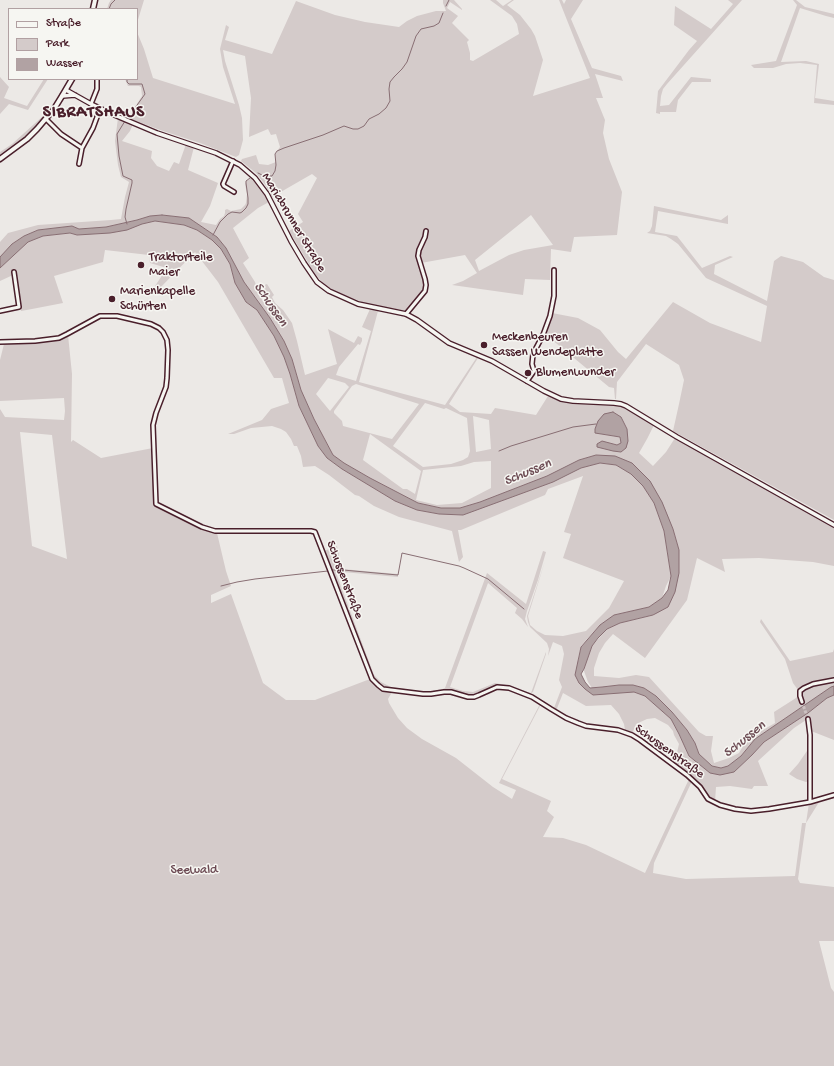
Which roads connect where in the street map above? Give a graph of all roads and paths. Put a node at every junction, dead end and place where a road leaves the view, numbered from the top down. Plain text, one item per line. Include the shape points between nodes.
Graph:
1 (71, 80) edge
2 (97, 80) edge
3 (66, 90) junction
4 (76, 95) junction
5 (62, 96) junction
6 (91, 104) junction
7 (100, 109) junction
8 (46, 119) junction
9 (82, 148) junction
10 (0, 159) edge
11 (233, 160) junction
12 (79, 164) dead end
13 (234, 192) dead end
14 (426, 230) dead end
15 (554, 270) dead end
16 (14, 272) dead end
17 (0, 310) edge
18 (406, 314) junction
19 (0, 342) edge
20 (527, 381) junction
21 (834, 526) edge
22 (834, 680) edge
23 (802, 702) tunnel mouth
24 (808, 719) tunnel mouth
25 (834, 795) edge
26 (810, 802) junction

1 - 3 main road
2 - 6 street via 96,93
3 - 4 street, Mariabrunner Straße
3 - 5 main road
4 - 5 street
4 - 6 street, Mariabrunner Straße
5 - 8 main road
6 - 7 street, Mariabrunner Straße
7 - 9 street
7 - 11 street, Mariabrunner Straße
8 - 9 street via 61,134
8 - 10 main road via 27,139
9 - 12 street
11 - 13 street via 223,184
11 - 18 street, Mariabrunner Straße via 248,171 267,194 291,242 323,288 358,304
14 - 18 street via 418,253 426,285 425,291
15 - 20 street via 554,296 550,316 533,354 534,371
16 - 17 street via 19,307
18 - 20 street, Mariabrunner Straße via 450,343 488,359
19 - 26 street, Schussenstraße via 59,338 100,316 117,316 159,328 167,340 168,350 166,387 154,425 156,504 215,531 315,532 372,679 383,689 423,694 452,692 474,697 502,686 532,697 578,723 632,735 686,775 713,802 751,811
20 - 21 street, Mariabrunner Straße via 567,401 621,404
22 - 23 street via 804,688 800,691
24 - 26 street
25 - 26 street

